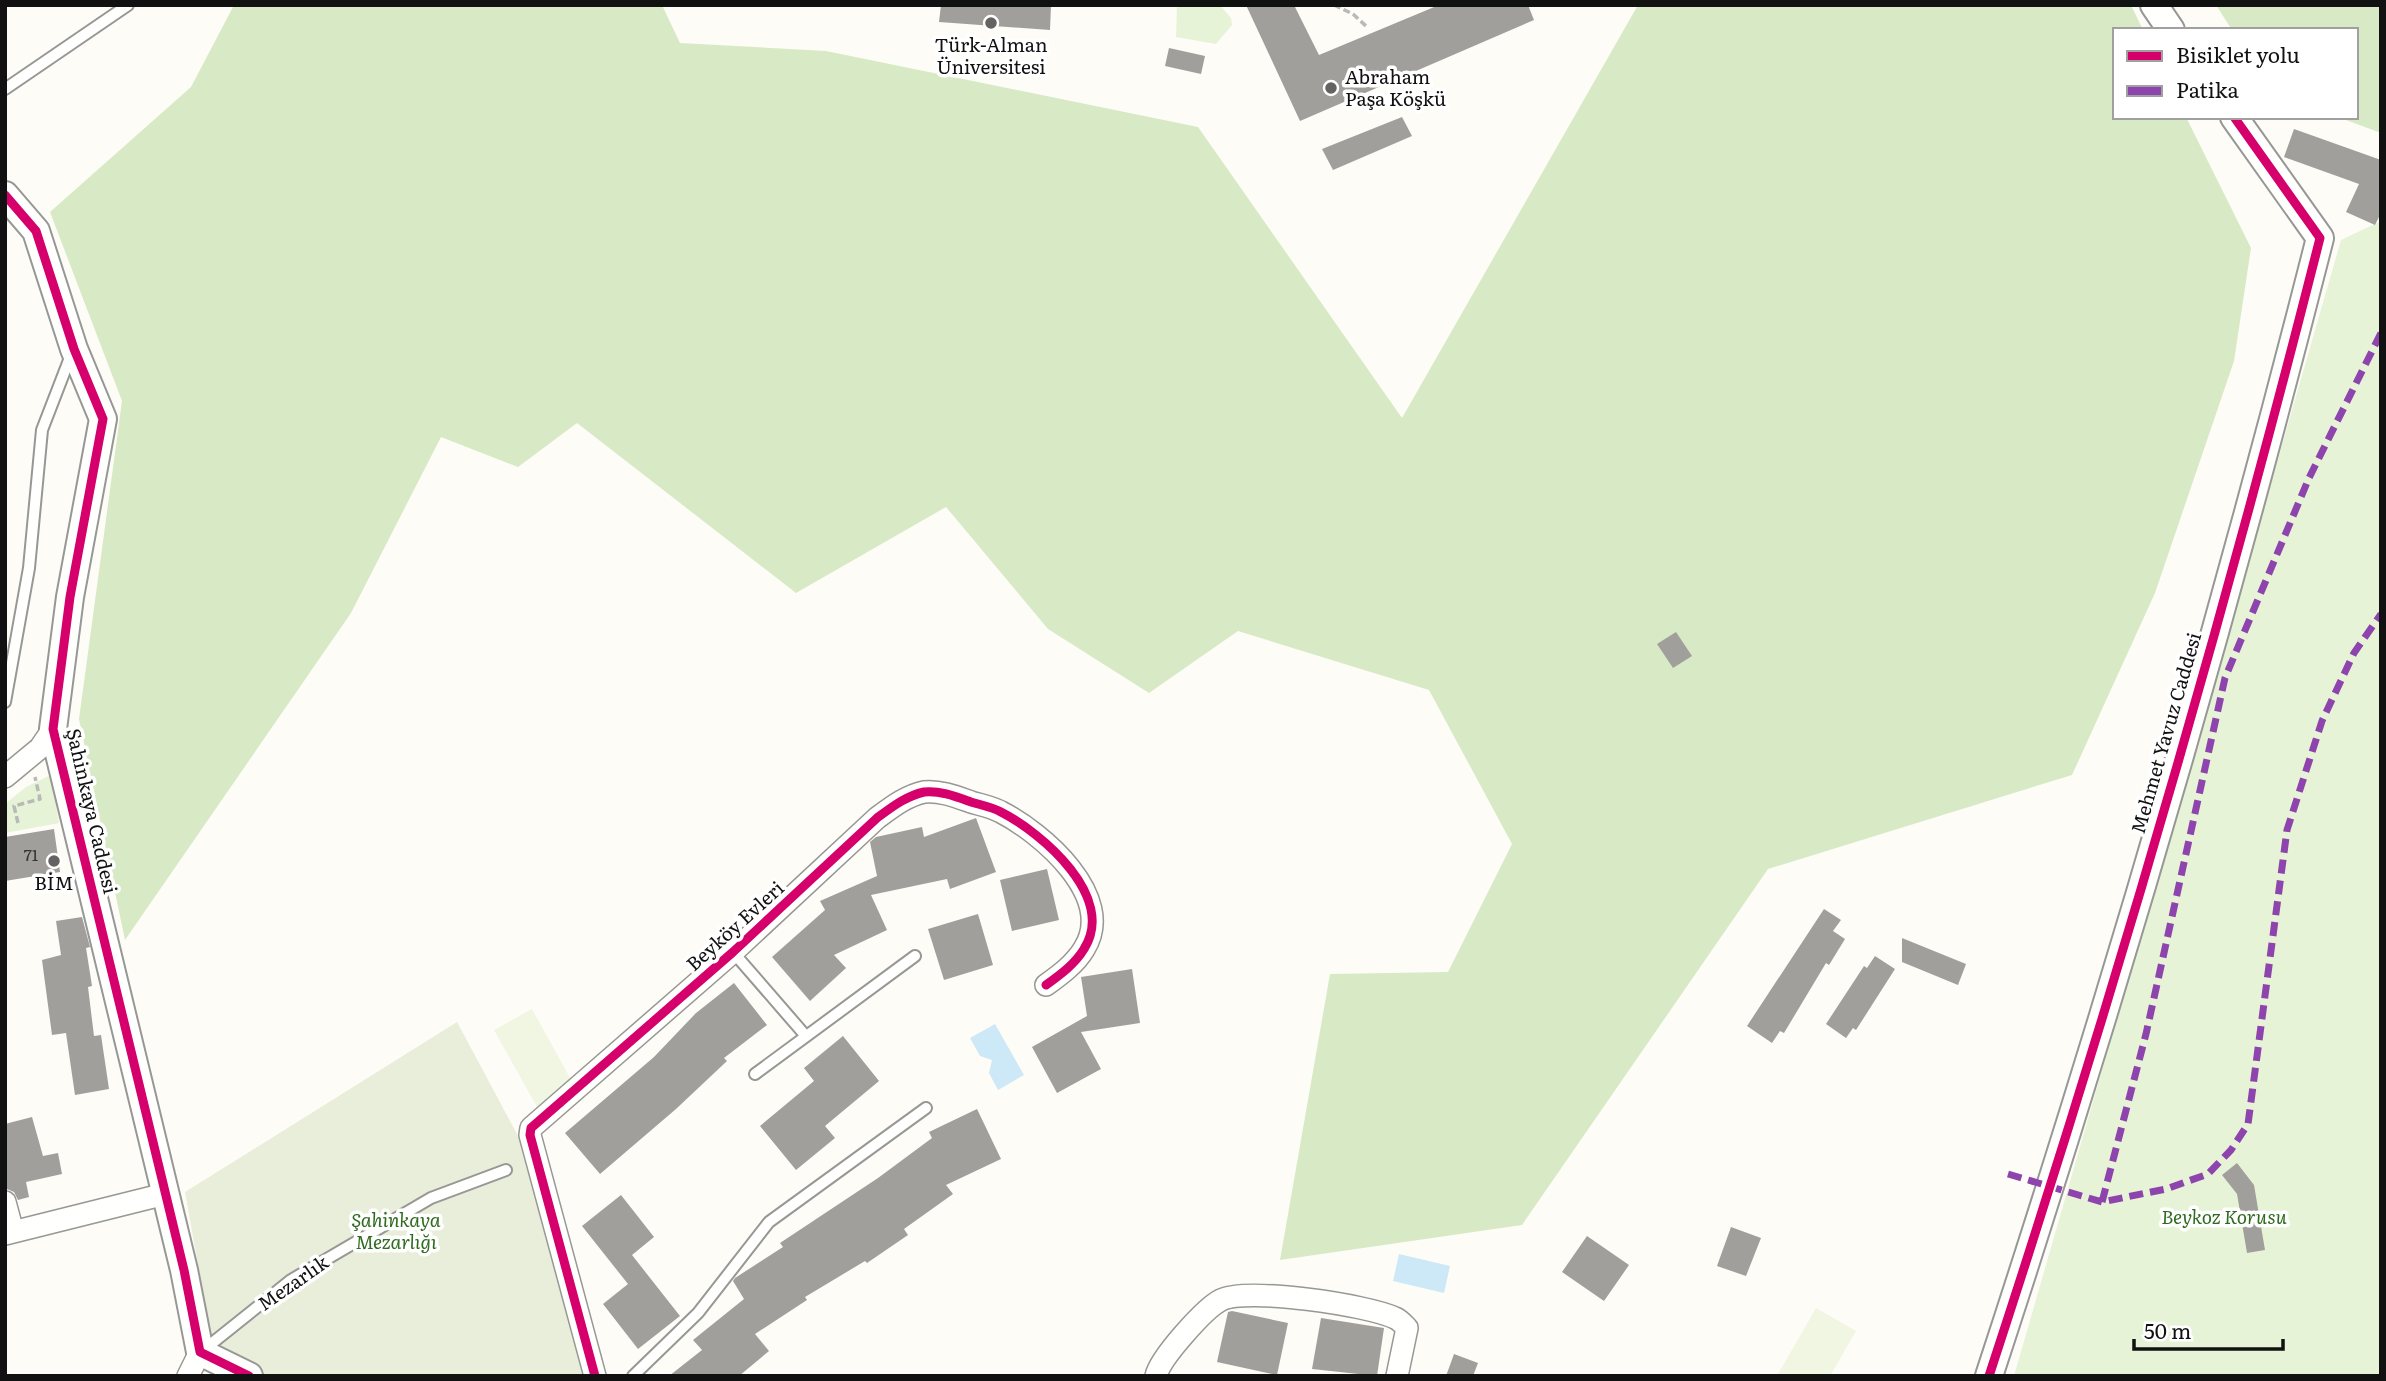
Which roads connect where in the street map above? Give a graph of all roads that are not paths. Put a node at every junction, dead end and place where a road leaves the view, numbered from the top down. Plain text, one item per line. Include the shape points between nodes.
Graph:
1 (128, 5) edge
2 (2154, 5) edge
3 (2170, 28) edge
4 (5, 89) edge
5 (2235, 119) edge
6 (5, 195) edge
7 (74, 349) junction
8 (5, 702) edge
9 (53, 729) junction
10 (5, 777) edge
11 (733, 952) junction
12 (915, 956) dead end
13 (1045, 985) dead end
14 (805, 1035) junction
15 (755, 1074) dead end
16 (926, 1108) dead end
17 (506, 1170) dead end
18 (165, 1194) junction
19 (5, 1202) edge
20 (9, 1233) edge
21 (200, 1352) junction
22 (188, 1376) edge
23 (250, 1376) edge
24 (595, 1376) edge
25 (633, 1376) edge
26 (1156, 1376) edge
27 (1396, 1376) edge
28 (1989, 1376) edge

1 - 4 lane
2 - 3 street
5 - 28 street, Mehmet Yavuz Caddesi via 2320,238 2250,511 2052,1185
6 - 7 street, Şahinkaya Caddesi via 36,231
7 - 8 lane via 42,430 29,568
7 - 9 street, Şahinkaya Caddesi via 103,419 70,597
9 - 10 street via 30,758
9 - 18 street, Şahinkaya Caddesi
11 - 13 street, Beyköy Evleri via 877,817 900,800 926,792 951,795 1001,812 1042,840 1085,887 1092,919 1086,947
11 - 14 lane
11 - 24 street, Beyköy Evleri via 530,1131
12 - 14 lane
14 - 15 lane
16 - 25 lane via 769,1222 698,1313
17 - 21 lane, Mezarlık via 431,1198 302,1273
18 - 20 street
18 - 21 street, Şahinkaya Caddesi
19 - 20 street
21 - 22 street
21 - 23 street
26 - 27 street via 1184,1334 1222,1300 1273,1295 1397,1318 1407,1328

